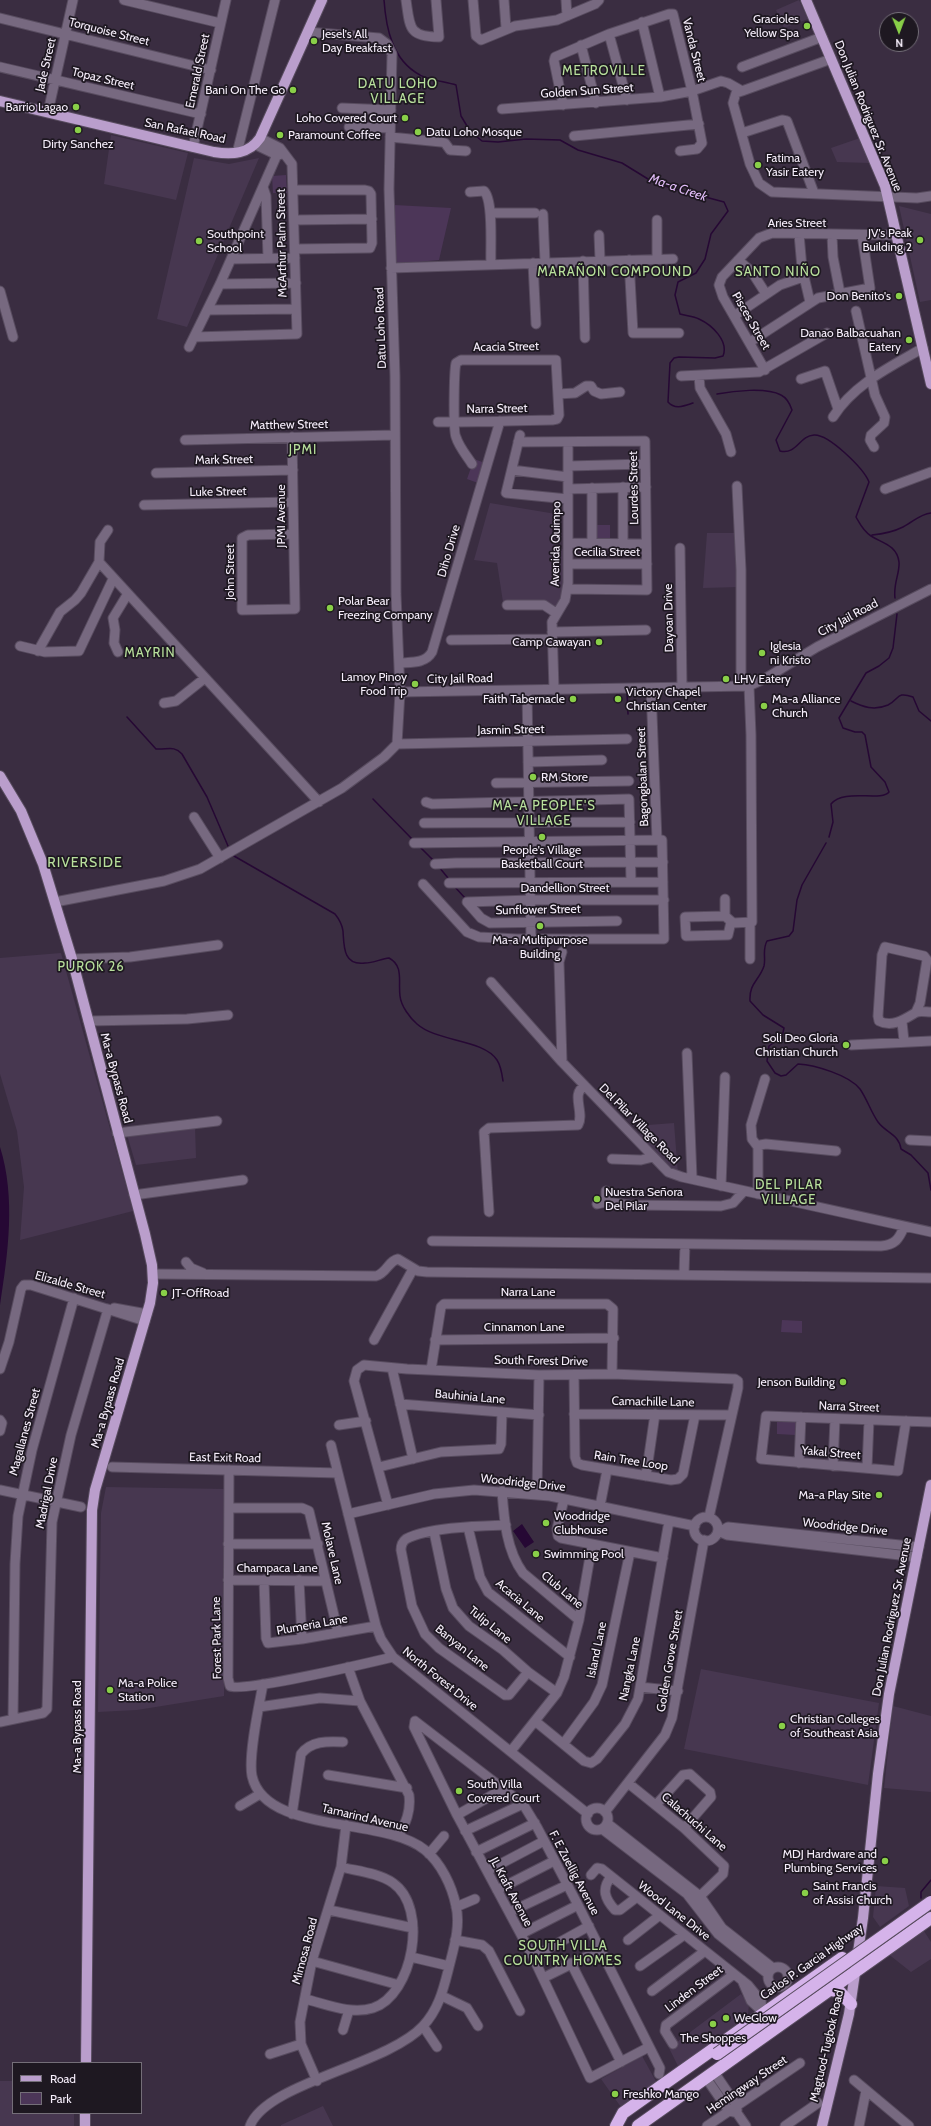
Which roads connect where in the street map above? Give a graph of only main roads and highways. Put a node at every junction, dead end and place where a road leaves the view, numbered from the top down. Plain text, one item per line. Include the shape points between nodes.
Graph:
1 (322, 0) edge
2 (806, 0) edge
3 (0, 103) edge
4 (931, 384) edge
5 (0, 776) edge
6 (931, 1485) edge
7 (930, 1898) edge
8 (931, 1910) edge
9 (904, 1914) junction
10 (931, 1918) edge
11 (915, 1929) junction
12 (880, 1931) junction
13 (859, 1946) junction
14 (891, 1946) junction
15 (827, 1968) junction
16 (856, 1971) junction
17 (810, 1980) junction
18 (786, 1990) junction
19 (830, 1990) junction
20 (851, 2004) junction
21 (763, 2011) junction
22 (800, 2011) junction
23 (775, 2028) junction
24 (727, 2040) junction
25 (738, 2055) junction
26 (719, 2057) junction
27 (86, 2062) edge
28 (85, 2114) edge
29 (85, 2126) edge
30 (616, 2126) edge
31 (622, 2126) edge
32 (638, 2126) edge
33 (822, 2126) edge

1 - 3 main road, San Rafael Road via 257,141 237,153 193,147
2 - 4 main road, Don Julian Rodriguez Sr. Avenue via 888,196
5 - 27 main road, Ma-a Bypass Road via 35,840 55,902 150,1254 153,1274 146,1317 95,1490 92,1510
6 - 13 main road, Don Julian Rodriguez Sr. Avenue via 884,1724
7 - 9 highway, Carlos P. Garcia Highway
7 - 26 highway, Carlos P. Garcia Highway, bridge
8 - 26 highway, Carlos P. Garcia Highway
9 - 11 highway
9 - 12 highway, Carlos P. Garcia Highway
10 - 11 highway
11 - 14 highway
12 - 13 highway, Carlos P. Garcia Highway
12 - 14 highway
13 - 15 highway, Carlos P. Garcia Highway
13 - 16 main road, Don Julian Rodriguez Sr. Avenue
14 - 16 highway
15 - 17 highway, Carlos P. Garcia Highway
15 - 19 highway
16 - 19 highway
16 - 20 main road, Magtuod-Tugbok Road
17 - 18 highway, Carlos P. Garcia Highway
17 - 19 highway
18 - 21 highway, Carlos P. Garcia Highway
18 - 22 highway
19 - 20 highway via 839,1991
19 - 22 highway
20 - 33 main road, Magtuod-Tugbok Road
21 - 23 highway
21 - 24 highway, Carlos P. Garcia Highway
22 - 23 highway
23 - 25 highway
24 - 25 highway
24 - 30 highway, Carlos P. Garcia Highway via 662,2079 623,2113
25 - 32 highway
26 - 31 highway, Carlos P. Garcia Highway via 631,2124
28 - 29 main road

